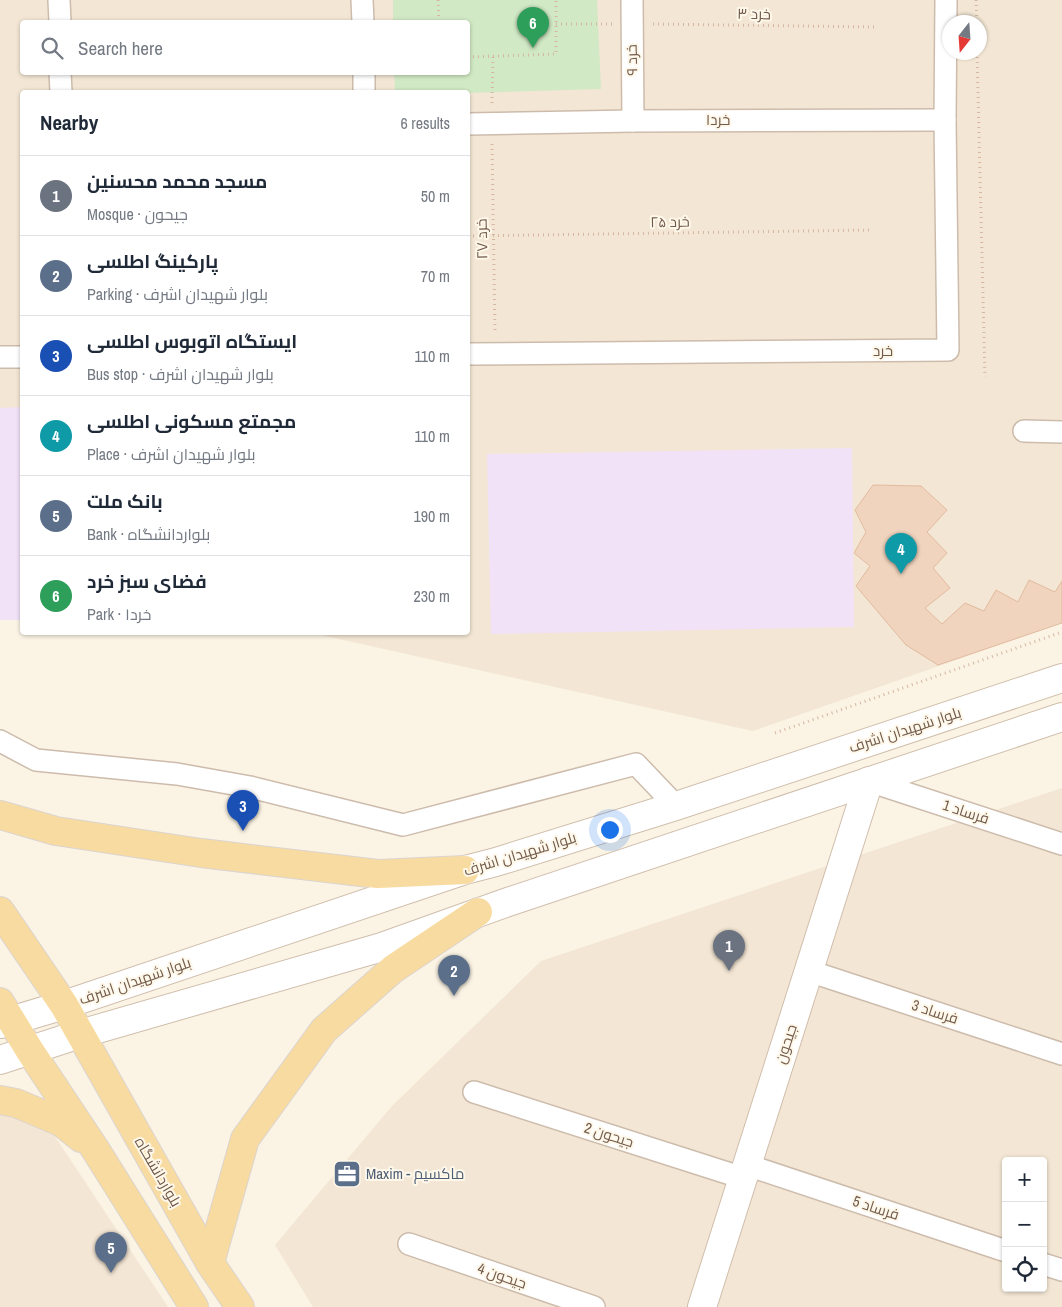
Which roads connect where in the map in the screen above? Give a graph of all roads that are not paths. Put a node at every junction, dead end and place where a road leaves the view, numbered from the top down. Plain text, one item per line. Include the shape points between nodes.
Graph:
1 (60, 0) edge
2 (362, 0) edge
3 (632, 0) edge
4 (946, 0) edge
5 (60, 20) edge
6 (363, 20) edge
7 (60, 75) edge
8 (364, 75) edge
9 (60, 90) edge
10 (364, 90) edge
11 (945, 120) junction
12 (633, 121) junction
13 (470, 124) edge
14 (470, 354) edge
15 (0, 357) edge
16 (20, 357) edge
17 (1024, 431) dead end
18 (1062, 432) edge
19 (1062, 678) edge
20 (1062, 717) edge
21 (0, 741) edge
22 (869, 781) junction
23 (676, 806) junction
24 (0, 815) edge
25 (1062, 844) edge
26 (465, 870) junction
27 (0, 911) edge
28 (478, 912) junction
29 (809, 971) junction
30 (64, 1005) junction
31 (4, 1016) edge
32 (80, 1034) junction
33 (30, 1051) junction
34 (1062, 1054) edge
35 (0, 1060) edge
36 (474, 1092) dead end
37 (0, 1100) edge
38 (95, 1149) junction
39 (745, 1172) junction
40 (409, 1244) dead end
41 (1002, 1250) edge
42 (210, 1262) junction
43 (1047, 1265) edge
44 (1062, 1270) edge
45 (194, 1307) edge
46 (240, 1307) edge
47 (594, 1307) edge
48 (702, 1307) edge

1 - 5 street
2 - 6 street
3 - 12 street, خرد ۹
4 - 11 street, خرد
7 - 9 street
8 - 10 street
11 - 12 street, خرد۱
11 - 14 street, خرد via 948,350
12 - 13 street, خرد۱
15 - 16 street
17 - 18 street
19 - 23 main road, بلوار شهیدان اشرف
20 - 22 main road
21 - 23 street via 36,760 177,774 241,785 403,825 636,764
22 - 25 street, فرساد 1
22 - 28 main road
22 - 29 main road, جیحون
23 - 26 main road, بلوار شهیدان اشرف
24 - 26 main road via 56,831 221,856 378,874
26 - 30 main road, بلوار شهیدان اشرف
27 - 30 main road, بلواردانشگاه
28 - 32 main road via 382,947
28 - 42 main road via 393,969 324,1030 245,1139
29 - 34 street, فرساد 3
29 - 39 main road, جیحون
30 - 31 main road, بلوار شهیدان اشرف
30 - 32 main road, بلواردانشگاه
31 - 33 main road
32 - 33 main road
32 - 42 main road, بلواردانشگاه
33 - 35 main road
33 - 38 main road
36 - 39 street, جیحون 2
37 - 38 main road via 16,1103 60,1122
38 - 45 main road
39 - 41 street, فرساد 5
39 - 48 main road, جیحون
40 - 47 street, جیحون 4
42 - 46 main road, بلواردانشگاه
43 - 44 street

